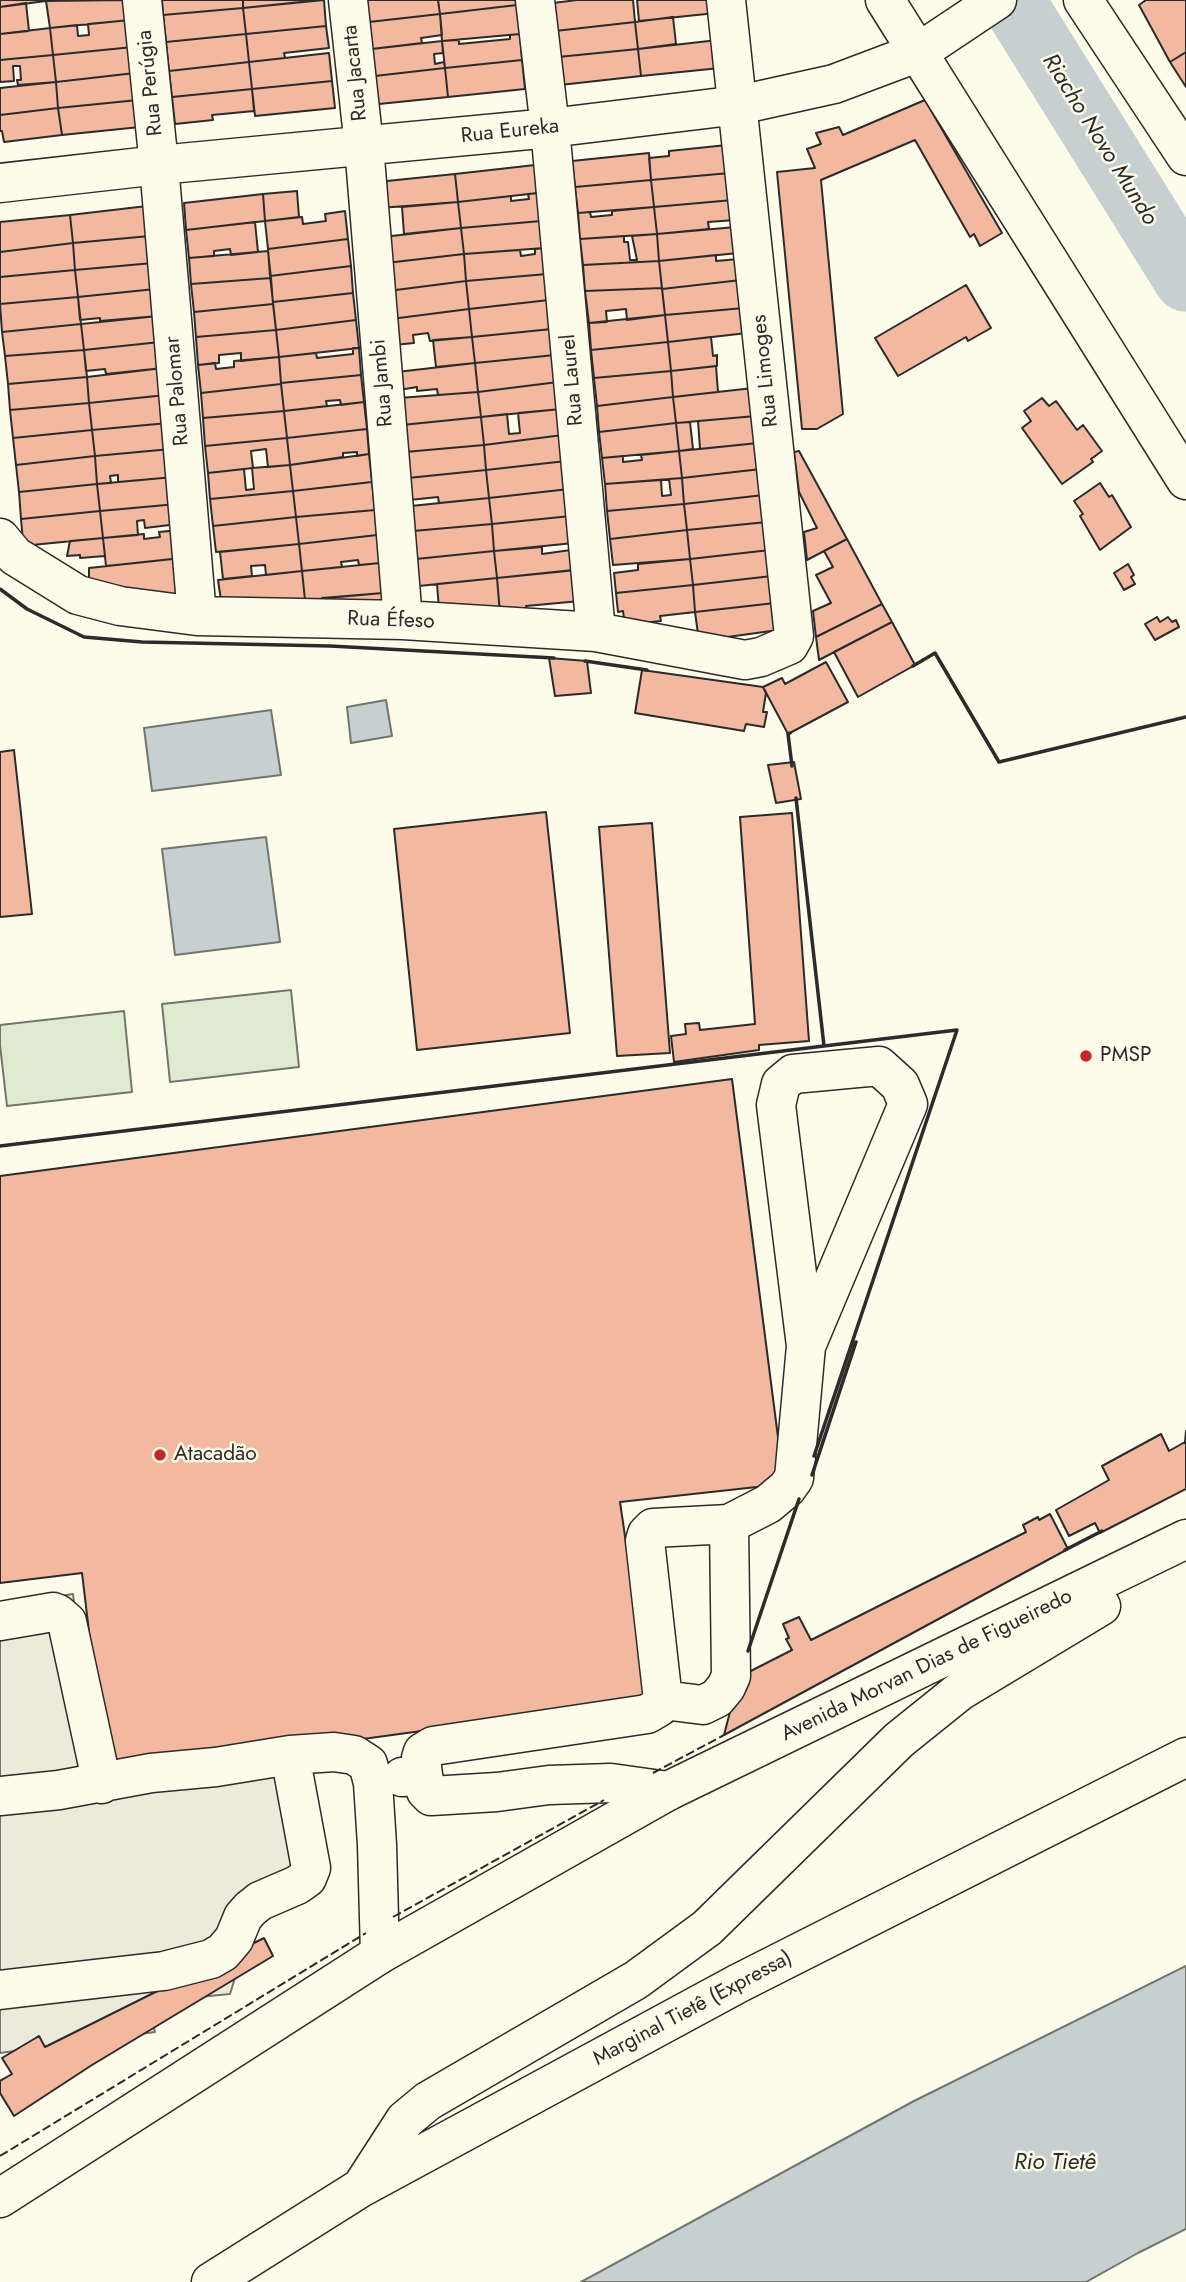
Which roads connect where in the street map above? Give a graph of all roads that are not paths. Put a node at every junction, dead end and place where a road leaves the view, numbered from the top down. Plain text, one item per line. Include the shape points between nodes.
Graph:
1 (142, 0) edge
2 (348, 0) edge
3 (535, 0) edge
4 (726, 0) edge
5 (885, 0) edge
6 (1083, 0) edge
7 (985, 8) edge
8 (919, 52) junction
9 (739, 105) junction
10 (550, 128) junction
11 (364, 146) junction
12 (1186, 156) edge
13 (159, 165) junction
14 (0, 183) edge
15 (1186, 480) edge
16 (0, 538) edge
17 (197, 616) junction
18 (403, 620) junction
19 (596, 632) junction
20 (794, 636) joint
21 (806, 1346) junction
22 (729, 1524) junction
23 (1175, 1545) edge
24 (0, 1621) edge
25 (663, 1700) junction
26 (290, 1755) junction
27 (1186, 1757) edge
28 (423, 1774) junction
29 (373, 1783) junction
30 (102, 1784) junction
31 (668, 1791) junction
32 (0, 1796) edge
33 (380, 1954) junction
34 (0, 1990) edge
35 (362, 2187) junction
36 (0, 2199) edge
37 (211, 2282) edge

1 - 13 main road, Rua Perúgia
2 - 11 main road, Rua Jacarta
3 - 10 main road, Rua Laurel
4 - 9 main road, Rua Limoges
5 - 8 main road
6 - 12 main road
7 - 8 main road, Rua Eureka
8 - 9 main road, Rua Eureka via 834,84
8 - 15 main road
9 - 10 main road, Rua Eureka
9 - 20 main road, Rua Limoges
10 - 11 main road, Rua Eureka
10 - 19 main road, Rua Laurel
11 - 13 main road, Rua Eureka
11 - 18 main road, Rua Jambi
13 - 14 main road, Rua Eureka
13 - 17 main road, Rua Palomar
16 - 17 main road, Rua Éfeso via 15,556 78,595 120,606
17 - 18 main road, Rua Éfeso
18 - 19 main road, Rua Éfeso
19 - 20 main road, Rua Éfeso via 745,660 783,649
21 - 21 main road via 776,1105 781,1084 793,1074 879,1066 900,1085 908,1104
21 - 22 main road via 794,1478 768,1504
22 - 25 main road via 731,1676 717,1698 703,1705
22 - 25 main road via 653,1528 647,1534
23 - 31 main road, Avenida Morvan Dias de Figueiredo
23 - 35 main road via 1144,1579 960,1691 899,1740 707,1928 636,1980 428,2101 405,2120
24 - 30 main road via 53,1612 67,1622
25 - 28 main road via 647,1714 433,1746 423,1752
26 - 29 main road via 354,1755 368,1763
26 - 30 main road
26 - 34 main road via 312,1868 297,1885 250,1909 223,1952 164,1971
27 - 35 main road, Marginal Tietê (Expressa) via 739,1983
28 - 29 main road
28 - 31 main road via 431,1797 611,1783
29 - 33 main road
30 - 32 main road
31 - 33 main road, Avenida Morvan Dias de Figueiredo
33 - 36 main road, Avenida Morvan Dias de Figueiredo
35 - 37 main road, Marginal Tietê (Expressa)

